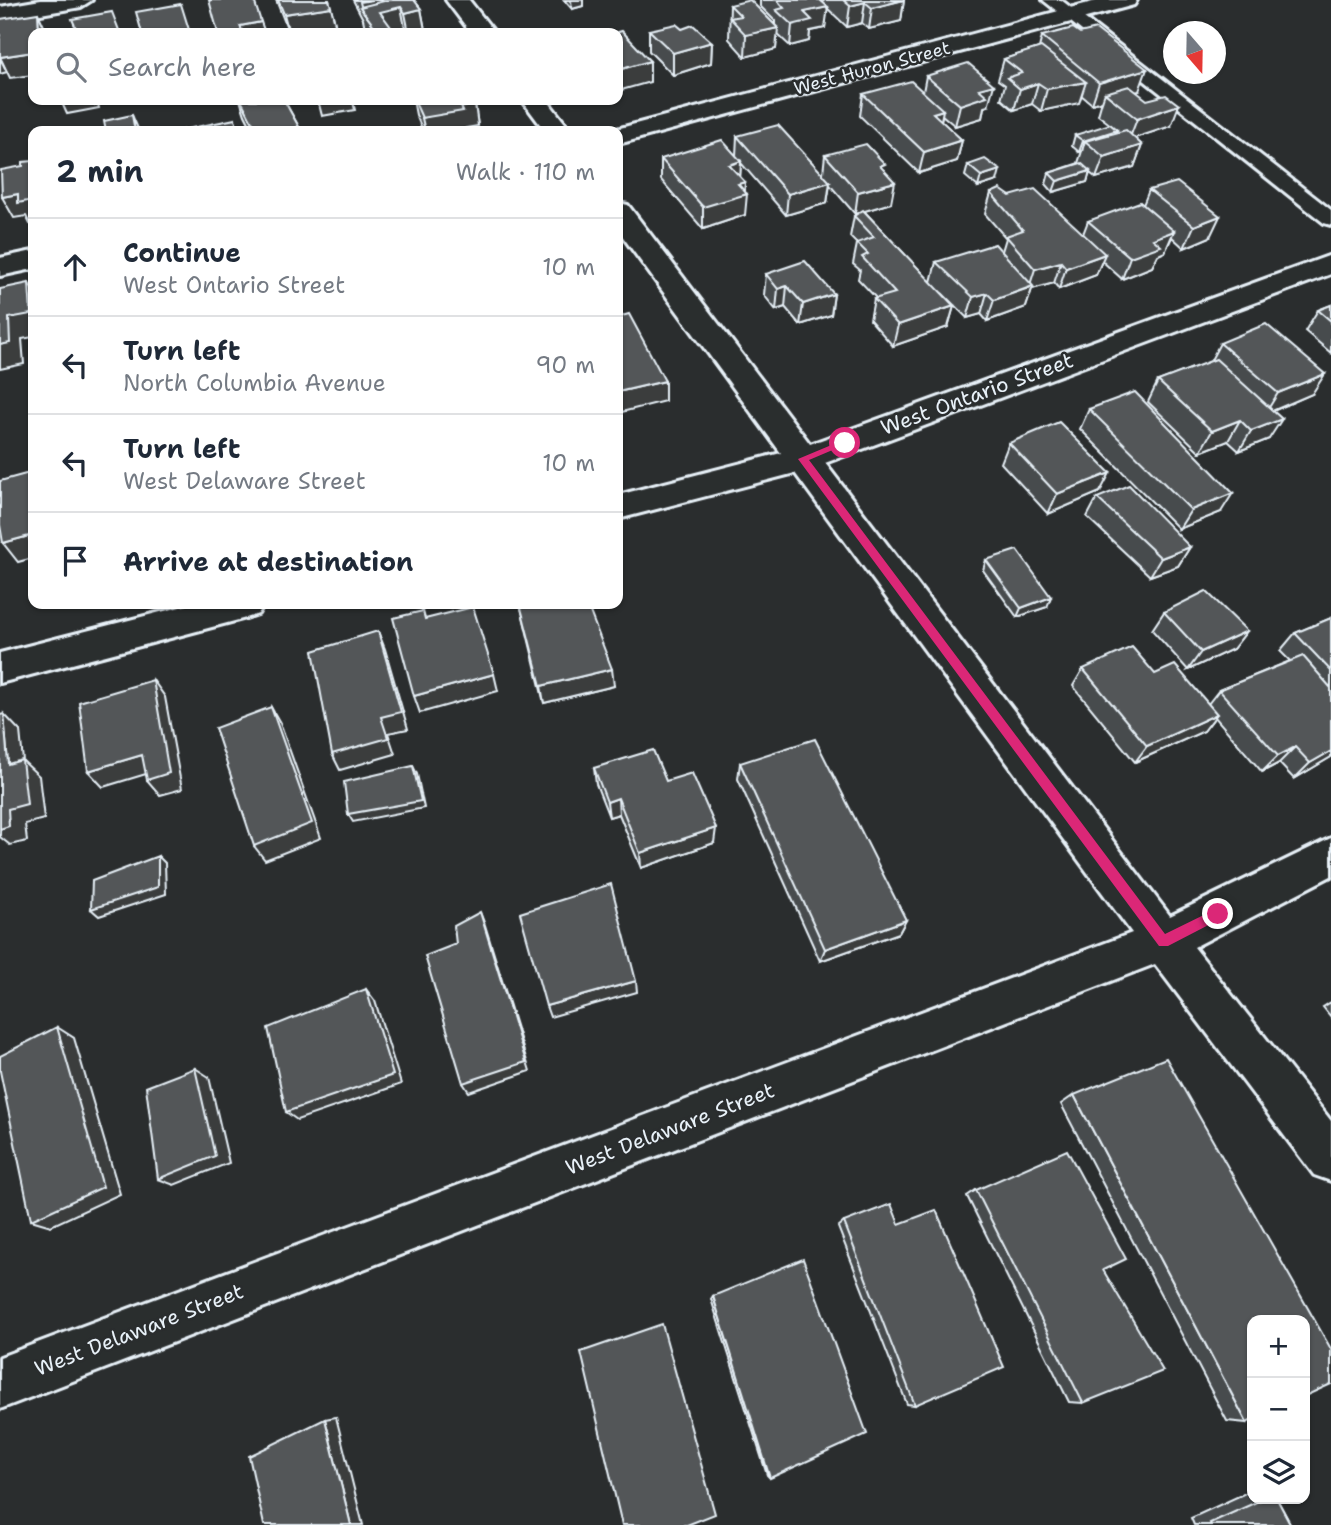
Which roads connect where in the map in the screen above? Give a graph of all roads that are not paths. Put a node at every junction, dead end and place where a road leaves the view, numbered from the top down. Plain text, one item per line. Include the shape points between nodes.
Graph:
1 (81, 0) edge
2 (457, 0) edge
3 (1126, 0) edge
4 (1061, 7) edge
5 (0, 14) edge
6 (479, 28) edge
7 (538, 105) edge
8 (554, 126) edge
9 (623, 135) edge
10 (623, 218) edge
11 (1331, 219) edge
12 (28, 261) edge
13 (1331, 264) edge
14 (0, 267) edge
15 (803, 459) junction
16 (623, 506) edge
17 (227, 609) edge
18 (0, 668) edge
19 (1331, 856) edge
20 (1163, 941) junction
21 (1331, 1158) edge
22 (0, 1383) edge

1 - 5 street
2 - 6 street
3 - 4 street, West Huron Street
4 - 9 street, West Huron Street
4 - 11 lane
7 - 8 street
10 - 15 street
12 - 14 street
13 - 15 street, West Ontario Street
15 - 16 street, West Ontario Street
15 - 20 street
17 - 18 street
19 - 20 street, West Delaware Street
20 - 21 street
20 - 22 street, West Delaware Street

